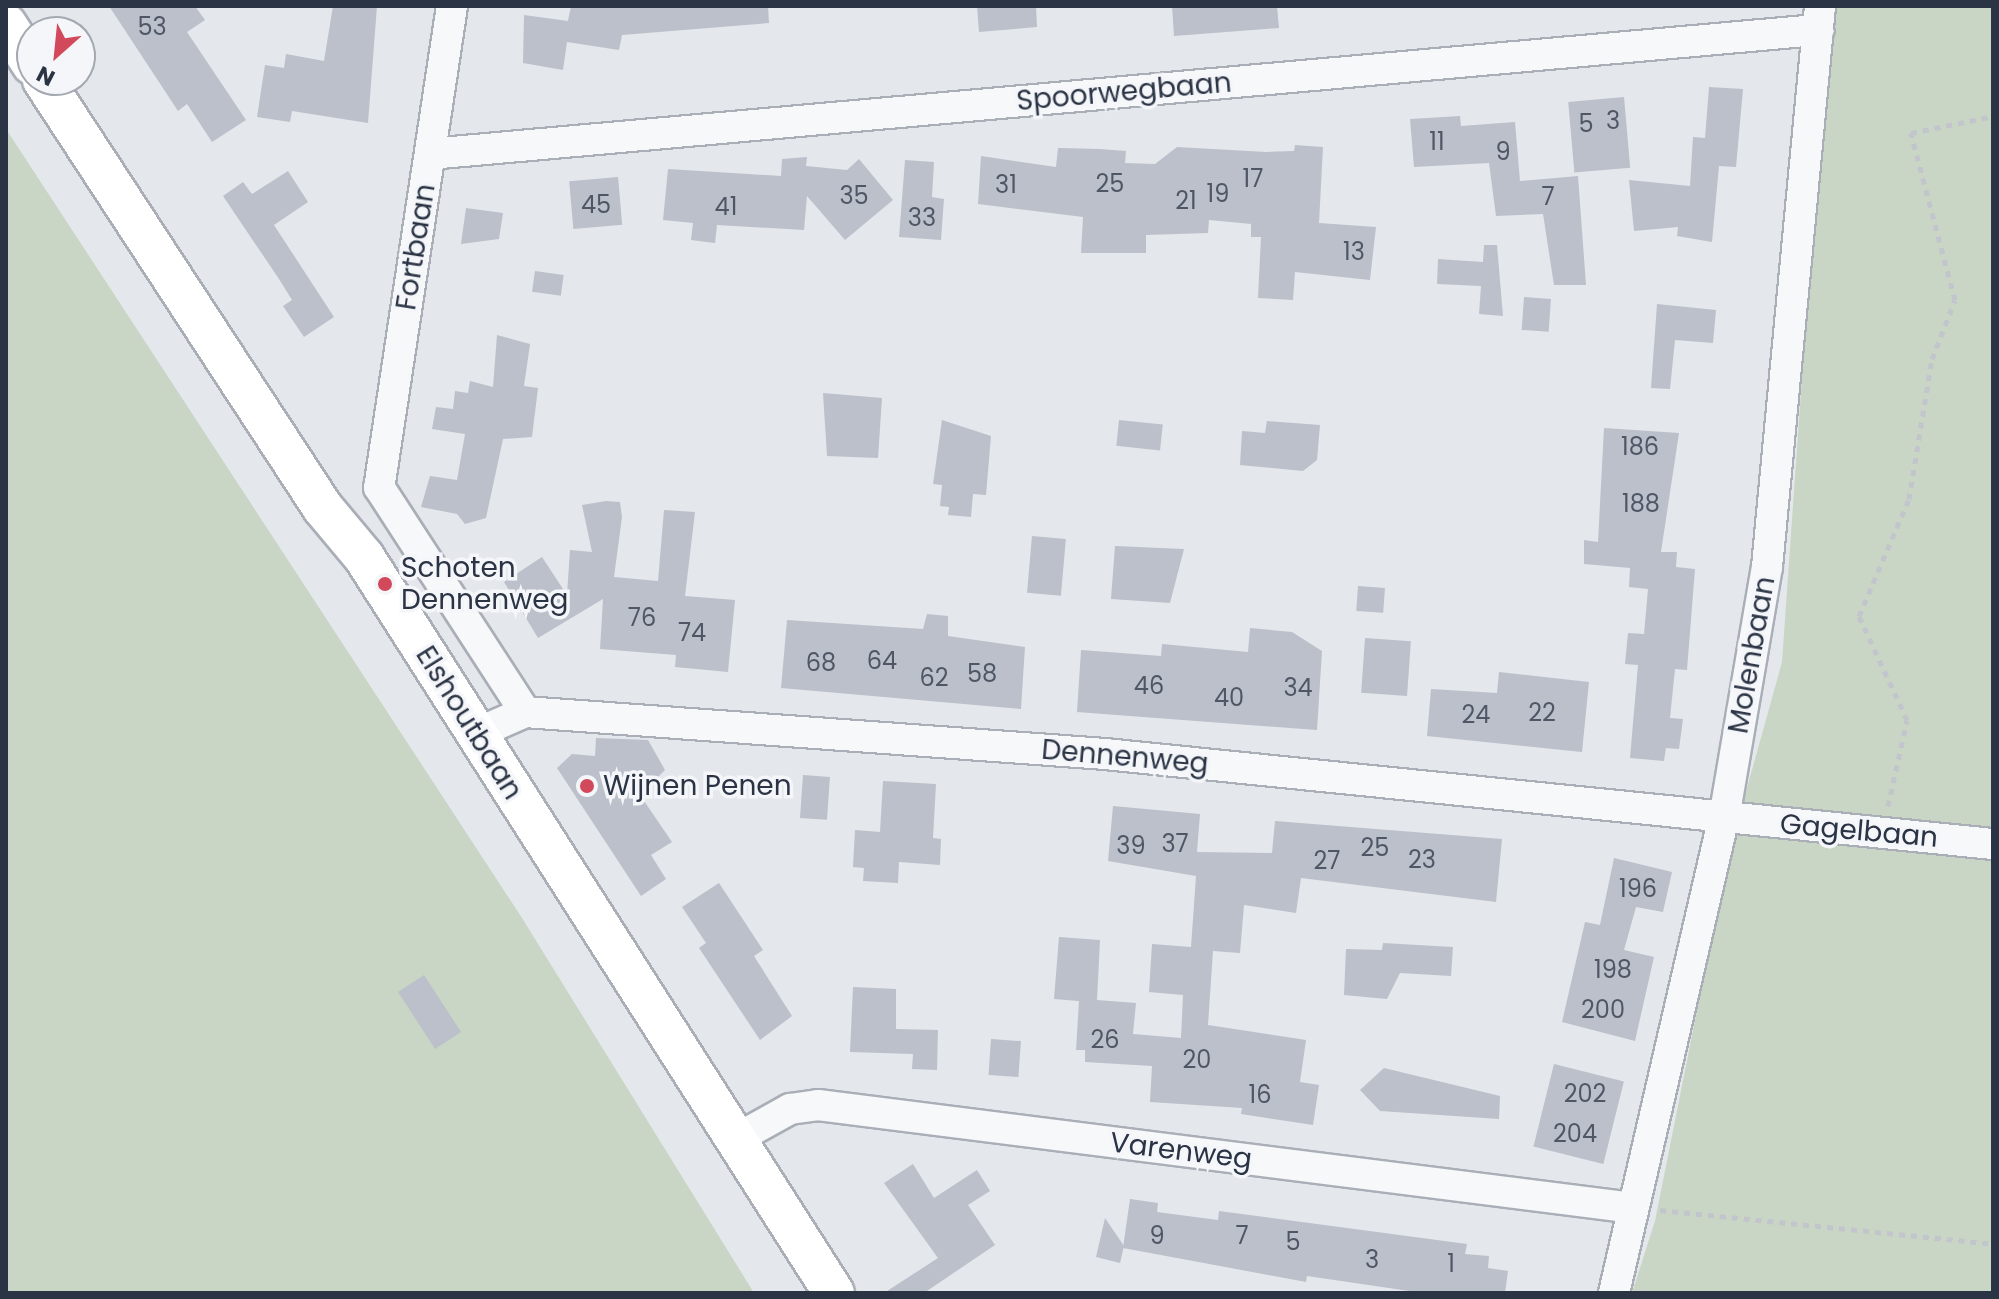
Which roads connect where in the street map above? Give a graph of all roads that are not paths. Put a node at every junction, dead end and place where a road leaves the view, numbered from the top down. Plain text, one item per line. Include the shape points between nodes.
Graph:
1 (452, 6) edge
2 (1819, 18) edge
3 (54, 96) edge
4 (430, 154) junction
5 (525, 712) junction
6 (475, 734) junction
7 (1724, 818) junction
8 (1993, 844) edge
9 (736, 1139) junction
10 (1633, 1208) junction
11 (834, 1293) edge
12 (1614, 1293) edge

1 - 4 street, Fortbaan
2 - 4 street, Spoorwegbaan
2 - 7 street, Molenbaan via 1780,464
3 - 6 main road, Elshoutbaan
4 - 5 street, Fortbaan via 379,487
5 - 6 street
5 - 7 street, Dennenweg via 1120,756
6 - 9 main road, Elshoutbaan
7 - 8 street, Gagelbaan
7 - 10 street, Molenbaan
9 - 10 street, Varenweg via 790,1109 818,1105
9 - 11 main road, Elshoutbaan
10 - 12 street, Molenbaan

